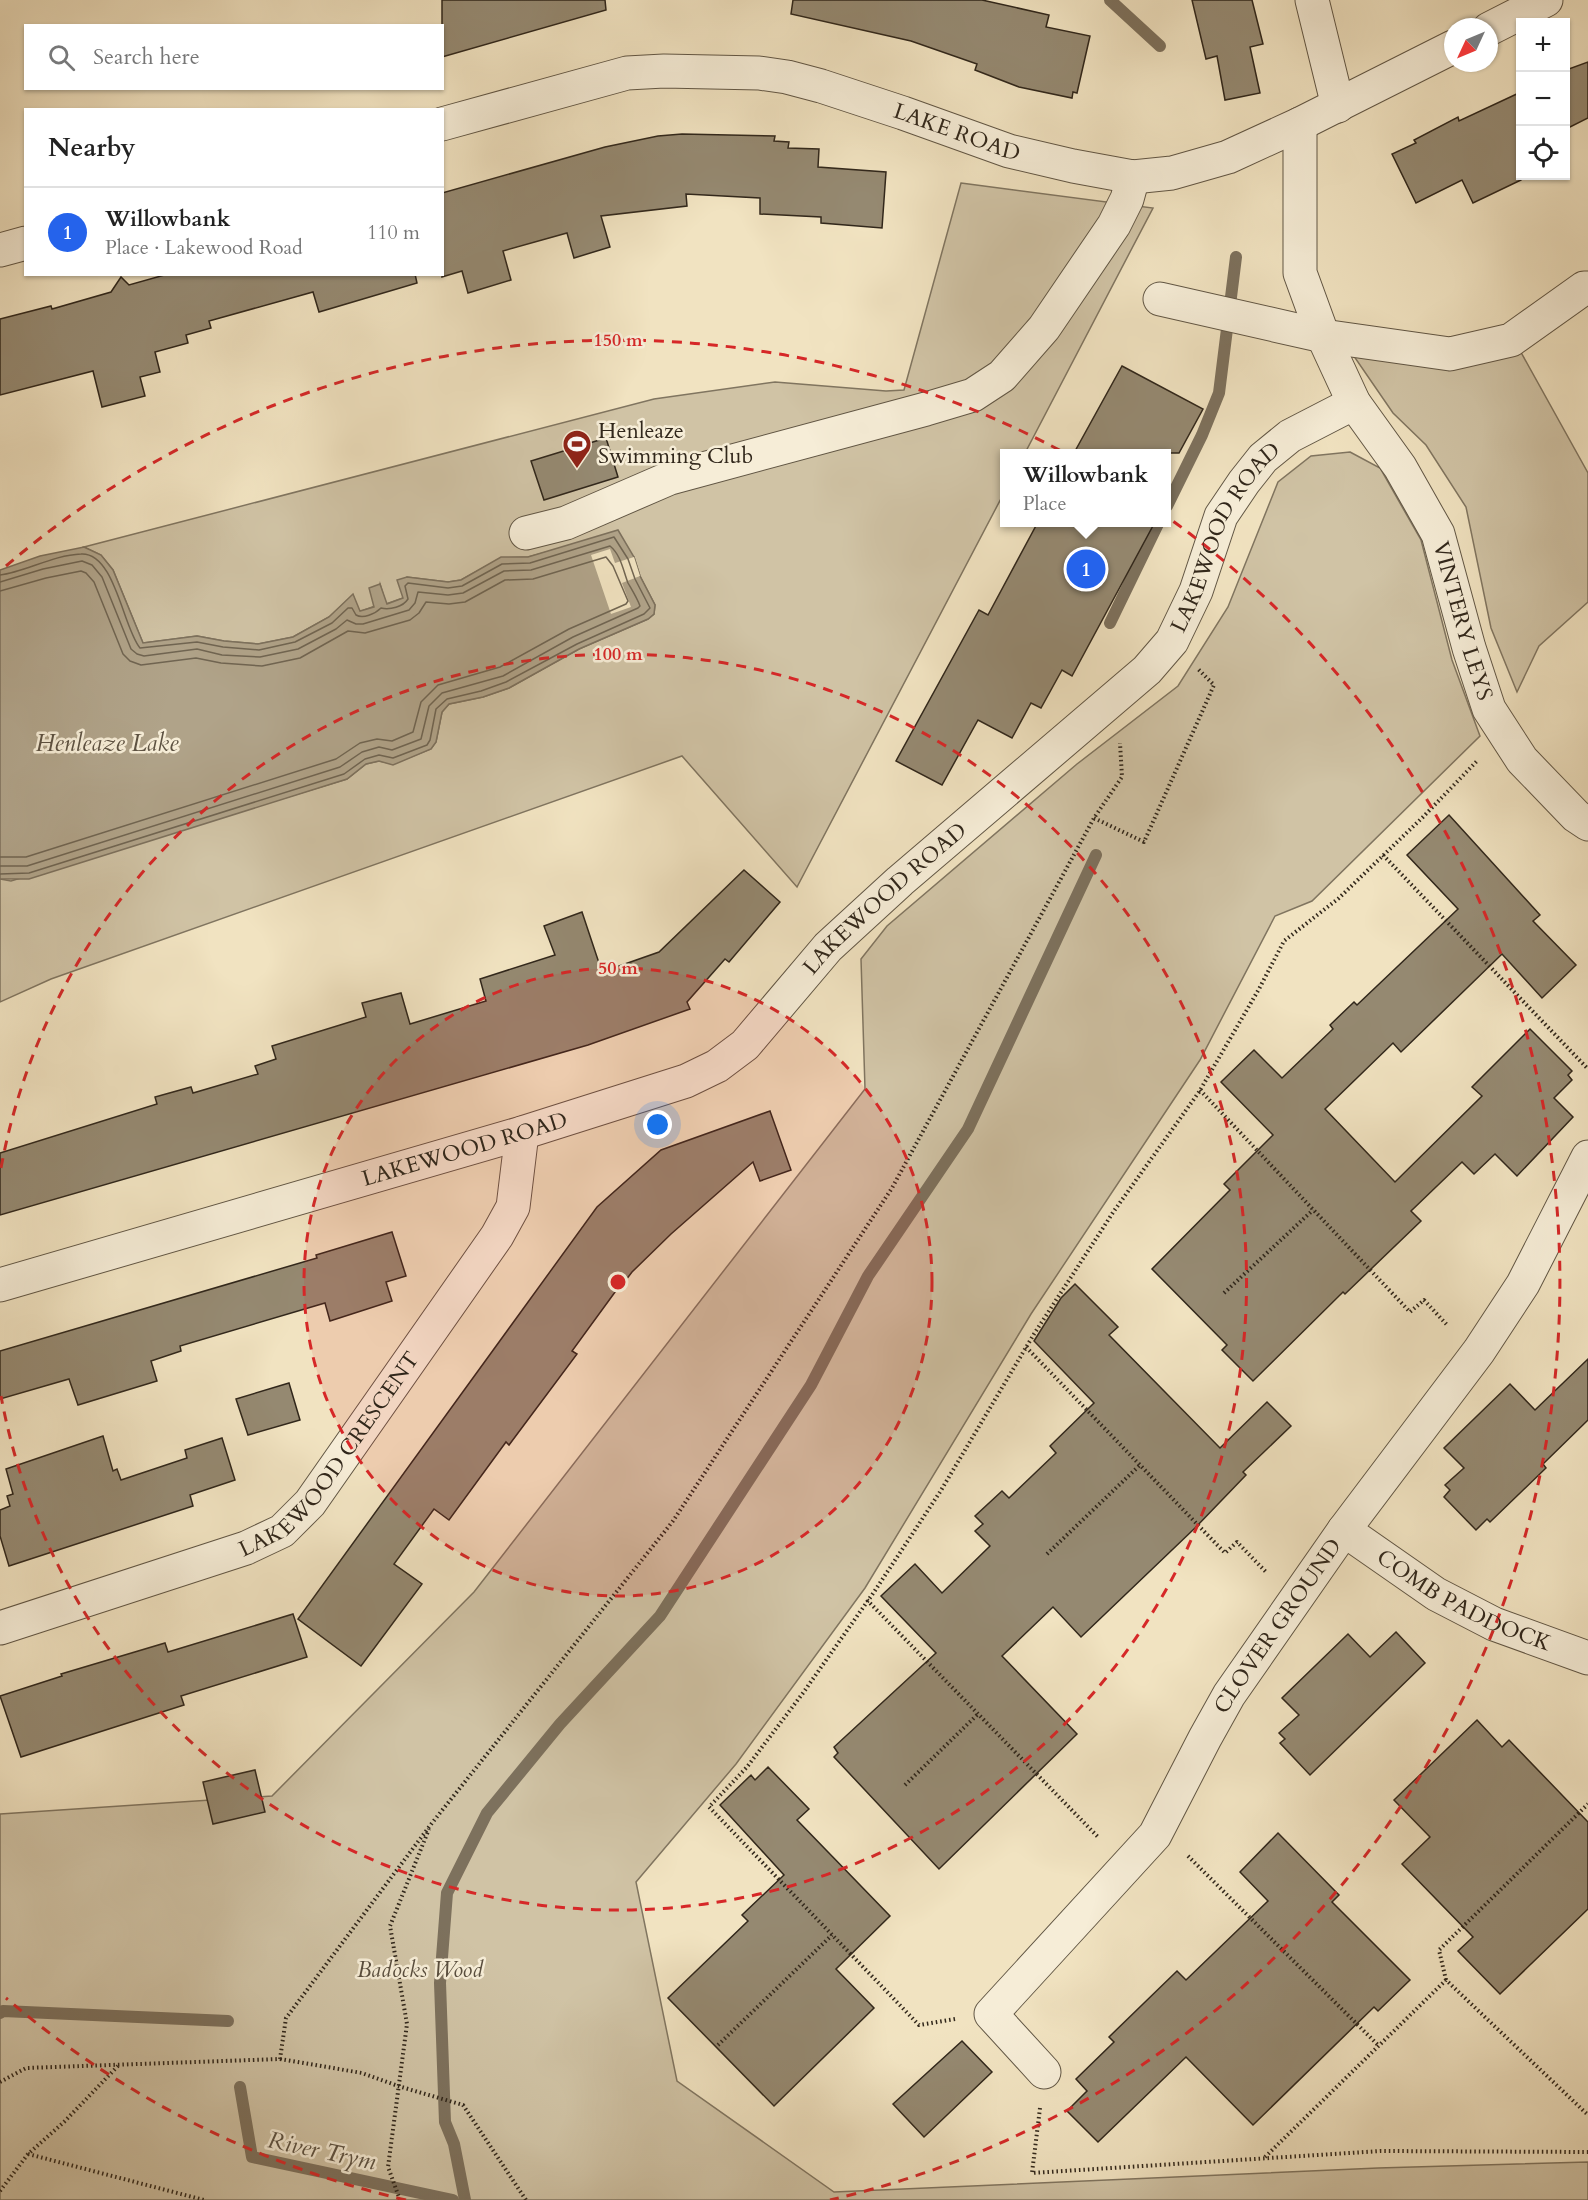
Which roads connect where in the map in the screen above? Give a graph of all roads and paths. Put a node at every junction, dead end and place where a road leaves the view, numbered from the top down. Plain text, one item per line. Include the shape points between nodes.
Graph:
1 (1312, 0) edge
2 (1546, 0) edge
3 (1498, 24) edge
4 (1444, 52) edge
5 (1338, 106) junction
6 (444, 123) edge
7 (1300, 124) junction
8 (1133, 177) junction
9 (24, 244) edge
10 (0, 250) edge
11 (1588, 288) edge
12 (1160, 300) dead end
13 (1323, 336) junction
14 (1354, 403) junction
15 (526, 533) dead end
16 (1172, 641) junction
17 (1118, 694) junction
18 (1504, 732) junction
19 (1094, 819) junction
20 (1588, 824) edge
21 (1383, 855) junction
22 (1588, 1069) edge
23 (1200, 1090) junction
24 (522, 1133) junction
25 (1588, 1157) edge
26 (1313, 1210) junction
27 (0, 1285) edge
28 (1224, 1293) dead end
29 (1026, 1347) junction
30 (1476, 1355) junction
31 (1140, 1465) junction
32 (1344, 1530) junction
33 (1047, 1554) dead end
34 (867, 1600) junction
35 (1295, 1601) junction
36 (0, 1628) edge
37 (1588, 1658) edge
38 (978, 1714) junction
39 (905, 1785) dead end
40 (1588, 1804) edge
41 (432, 1823) junction
42 (1160, 1828) junction
43 (1127, 1867) junction
44 (832, 1935) junction
45 (1446, 1980) junction
46 (991, 2014) junction
47 (718, 2045) dead end
48 (1379, 2046) junction
49 (280, 2059) junction
50 (118, 2066) junction
51 (1044, 2072) joint
52 (0, 2082) edge
53 (398, 2086) junction
54 (1588, 2115) edge
55 (1588, 2152) edge
56 (28, 2154) junction
57 (1264, 2158) junction
58 (0, 2191) edge
59 (204, 2200) edge
60 (400, 2200) edge
61 (526, 2200) edge

1 - 5 street
2 - 3 street
4 - 5 street, LAKE ROAD
5 - 7 street, LAKE ROAD
6 - 8 street, LAKE ROAD via 627,73 759,73 821,86 1009,151
7 - 8 street, LAKE ROAD via 1228,157 1172,173
7 - 13 street via 1300,273
8 - 15 street via 1128,199 1114,225 1044,328 1002,376 973,394 670,478 566,523
9 - 10 street
11 - 13 street via 1511,340 1450,354
12 - 13 street
13 - 14 street
14 - 16 street, LAKEWOOD ROAD via 1290,436 1263,458 1244,482 1221,516 1197,591
14 - 18 street, VINTERY LEYS via 1400,467 1438,534 1489,709
16 - 17 street, LAKEWOOD ROAD via 1147,670
16 - 19 path via 1214,684 1144,842
17 - 19 path via 1122,777
17 - 24 street, LAKEWOOD ROAD via 828,947 745,1045 717,1066 686,1081
18 - 20 street, VINTERY LEYS via 1522,760
18 - 21 path
19 - 41 path via 892,1188 673,1521
21 - 22 path
21 - 23 path via 1339,898 1284,941
23 - 26 path
23 - 29 path
24 - 27 street, LAKEWOOD ROAD
24 - 36 street, LAKEWOOD CRESCENT via 513,1207 497,1236 310,1503 282,1531 246,1548
25 - 30 street, CLOVER GROUND via 1523,1284
26 - 28 path
26 - 30 path via 1410,1312 1424,1300
29 - 31 path
29 - 34 path via 940,1492
30 - 32 street, CLOVER GROUND
31 - 33 path
31 - 35 path via 1225,1553 1237,1542
32 - 35 street, CLOVER GROUND
32 - 37 street, COMB PADDOCK via 1436,1594 1494,1624
34 - 38 path
34 - 44 path via 804,1693 747,1767 709,1807
35 - 42 street, CLOVER GROUND via 1229,1695
38 - 39 path
38 - 43 path
40 - 45 path via 1439,1950
41 - 49 path via 286,2018
41 - 53 path via 390,1926 407,2024
42 - 43 street, CLOVER GROUND
42 - 48 path
43 - 46 street, CLOVER GROUND
44 - 46 path via 919,2025
44 - 47 path
45 - 48 path
45 - 54 path
46 - 51 street
48 - 57 path
49 - 50 path
49 - 53 path via 362,2073
50 - 52 path via 26,2068
50 - 56 path
51 - 57 path via 1032,2173
53 - 60 path via 388,2167
53 - 61 path via 463,2105
55 - 57 path via 1381,2151
56 - 58 path
56 - 59 path

